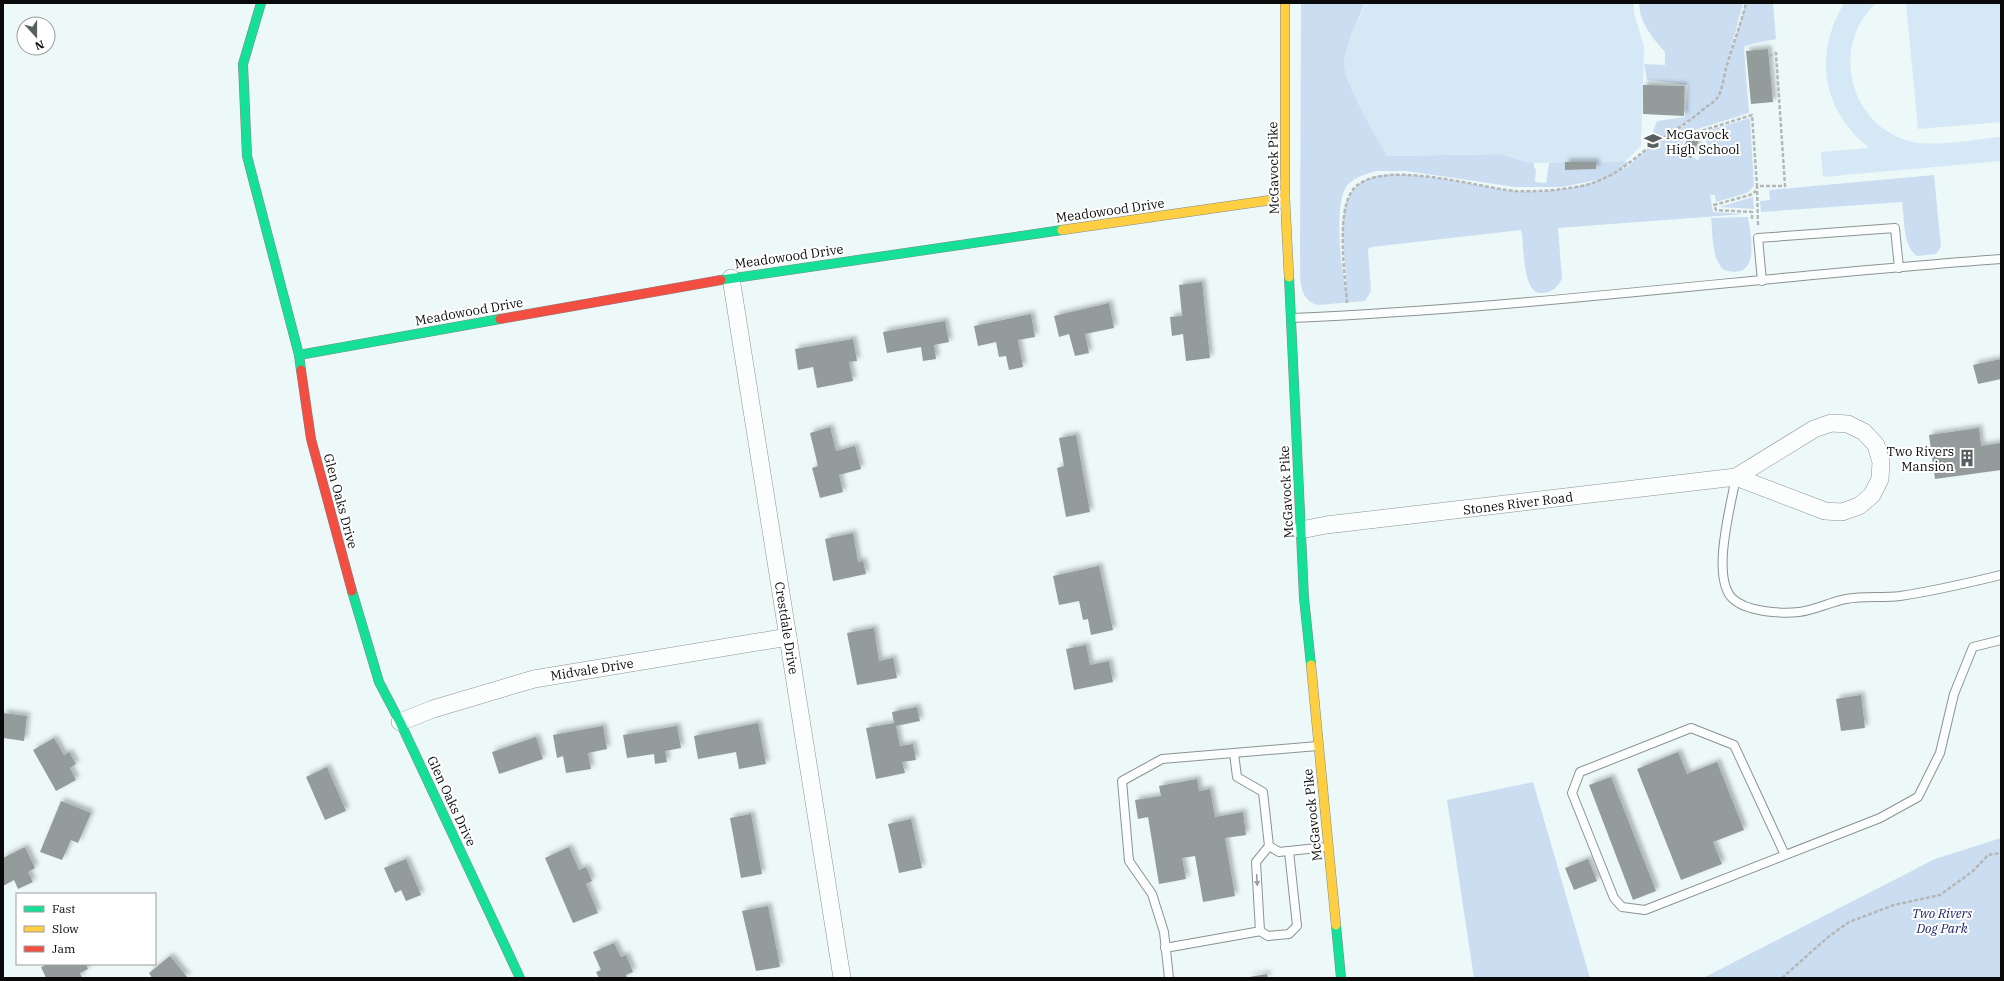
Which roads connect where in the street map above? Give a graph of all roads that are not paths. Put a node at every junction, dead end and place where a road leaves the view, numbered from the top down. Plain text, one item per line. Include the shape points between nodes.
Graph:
1 (261, 3) edge
2 (1285, 3) edge
3 (1285, 198) junction
4 (2001, 259) edge
5 (1899, 268) junction
6 (731, 278) junction
7 (1762, 281) junction
8 (1291, 318) junction
9 (299, 355) junction
10 (1736, 477) junction
11 (1300, 530) junction
12 (2001, 575) edge
13 (788, 637) junction
14 (2001, 640) edge
15 (400, 722) junction
16 (1318, 746) junction
17 (1234, 753) junction
18 (1269, 846) junction
19 (1328, 846) junction
20 (1289, 851) junction
21 (1785, 855) junction
22 (1261, 931) junction
23 (1165, 948) junction
24 (520, 978) edge
25 (842, 978) edge
26 (1169, 978) edge
27 (1341, 978) edge

1 - 9 street, Glen Oaks Drive via 243,64 247,156
2 - 3 street, McGavock Pike
3 - 6 street, Meadowood Drive
3 - 8 street, McGavock Pike
4 - 5 lane
5 - 7 lane
5 - 7 lane via 1895,228 1758,238
6 - 9 street, Meadowood Drive
6 - 13 street, Crestdale Drive
7 - 8 lane via 1560,300
8 - 11 street, McGavock Pike
9 - 15 street, Glen Oaks Drive via 311,439 350,584 379,682
10 - 10 street via 1825,511 1842,512 1859,506 1872,495 1880,479 1881,462 1876,445 1864,432 1848,424 1831,423 1814,429
10 - 11 street, Stones River Road
10 - 12 lane via 1721,563 1726,586 1732,598 1745,606 1769,612 1800,612 1846,599 1905,595
11 - 16 street, McGavock Pike
13 - 15 street, Midvale Drive via 534,679 433,709
13 - 25 street, Crestdale Drive
14 - 21 lane via 1973,647 1954,694 1940,753 1918,797 1880,818
15 - 24 street, Glen Oaks Drive
16 - 17 lane
16 - 19 street, McGavock Pike
17 - 18 lane via 1237,777 1263,792
17 - 23 lane via 1162,759 1122,781 1129,861 1152,894 1164,932
18 - 20 lane via 1279,852
18 -> 22 lane via 1256,862
19 - 20 lane
19 - 27 street, McGavock Pike
20 - 22 lane via 1297,926 1289,934 1268,936
21 - 21 lane via 1645,910 1622,908 1614,898 1572,793 1574,784 1580,772 1691,728 1709,734 1734,745
22 - 23 lane
23 - 26 lane

